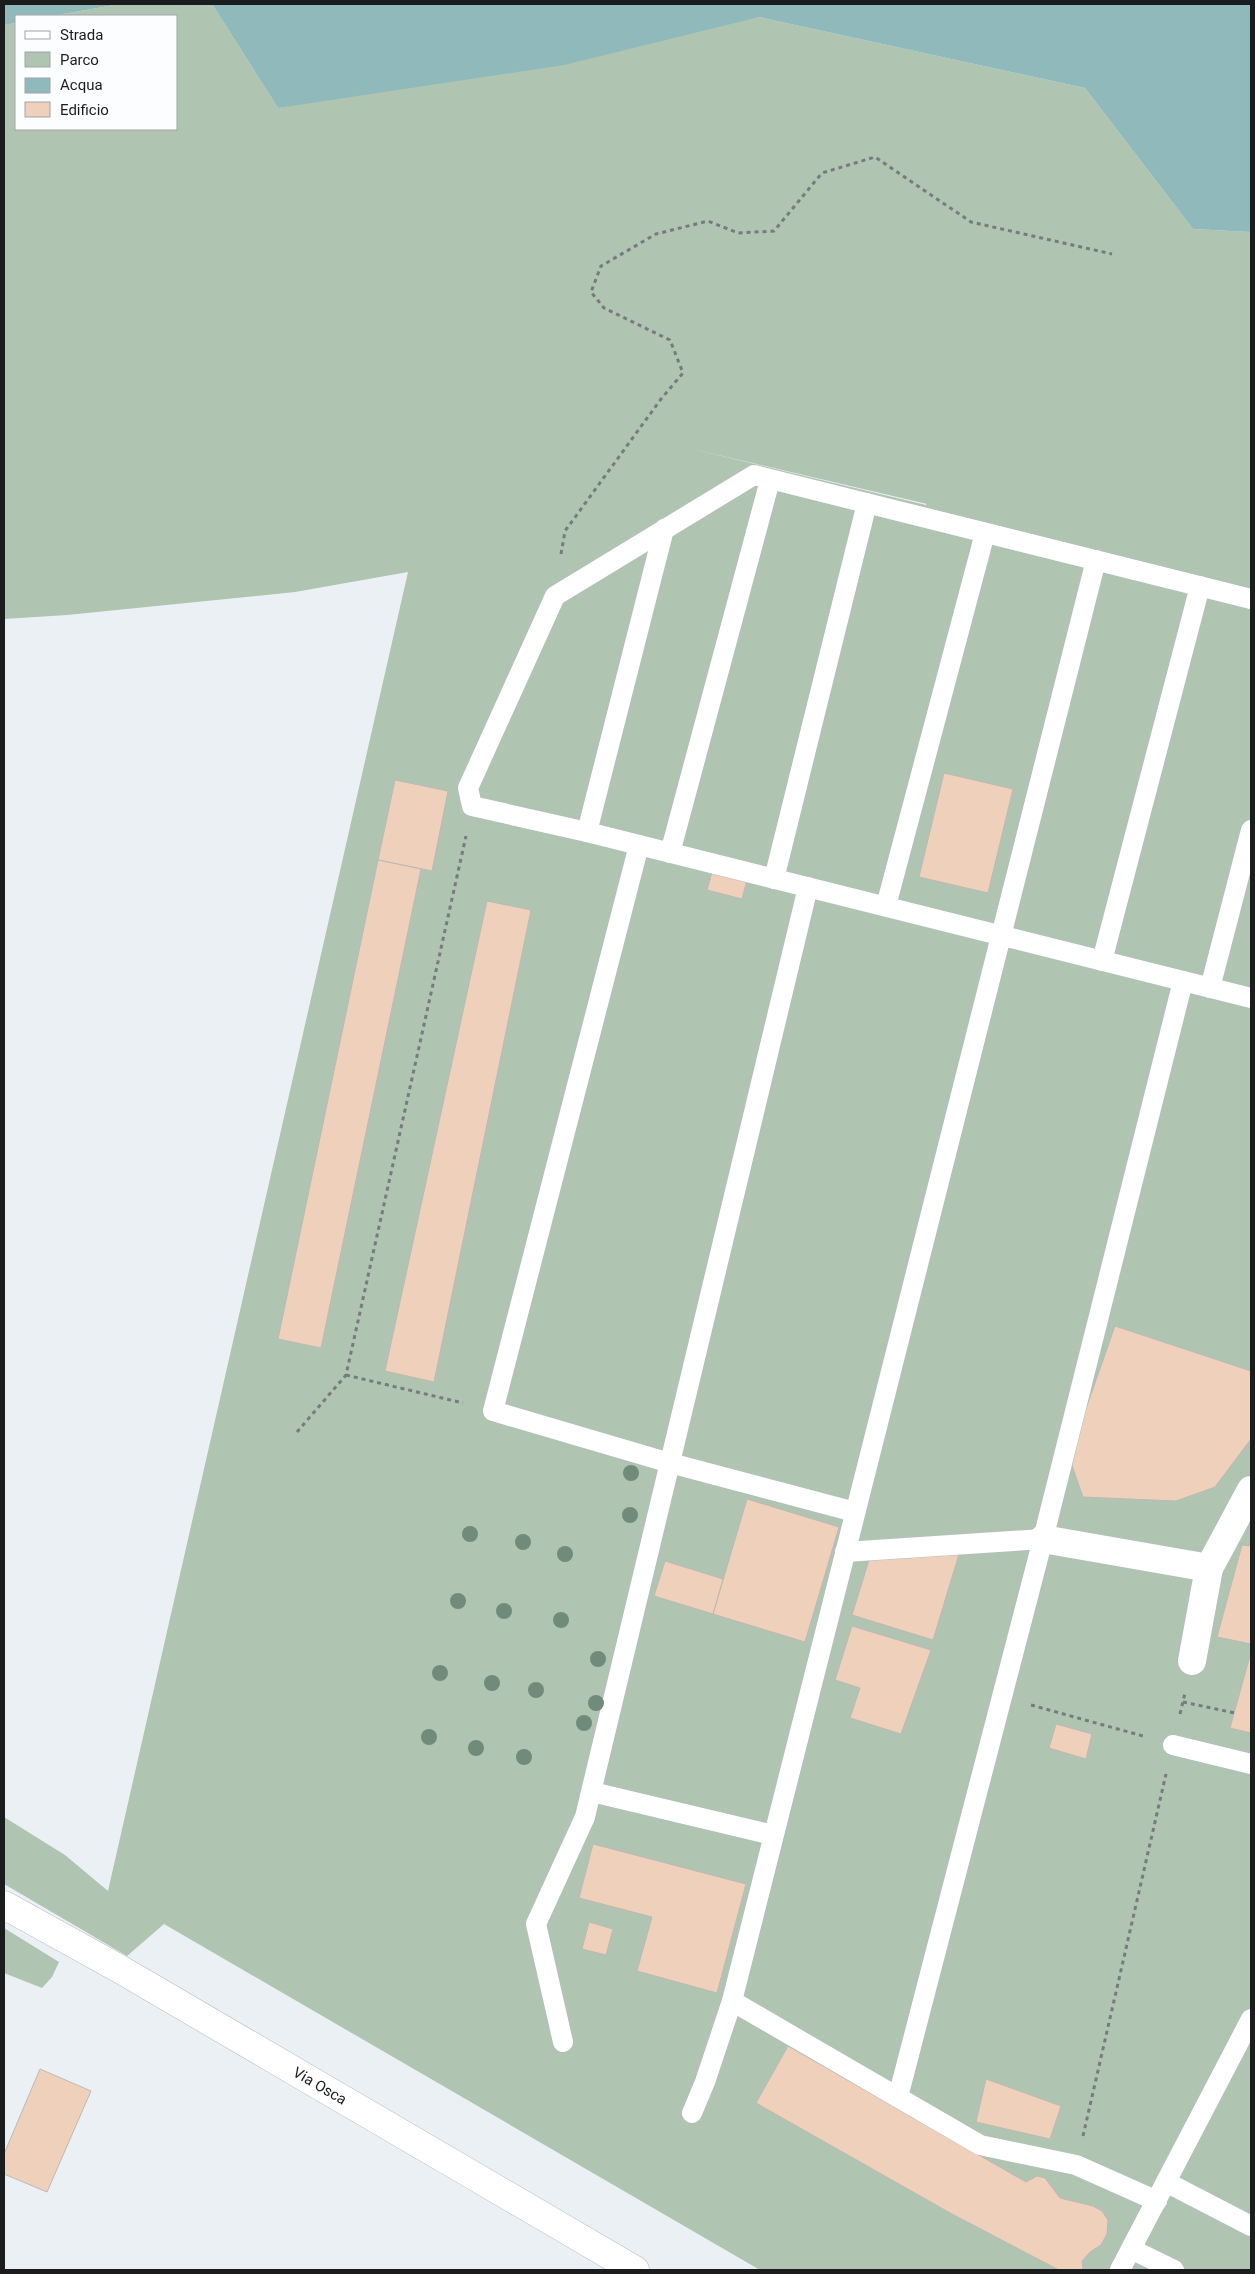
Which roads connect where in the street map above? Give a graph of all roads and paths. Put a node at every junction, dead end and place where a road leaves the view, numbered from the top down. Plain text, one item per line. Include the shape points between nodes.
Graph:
1 (1112, 254) dead end
2 (770, 480) junction
3 (867, 503) junction
4 (664, 529) junction
5 (985, 533) junction
6 (1096, 560) junction
7 (1200, 586) junction
8 (555, 596) junction
9 (1251, 599) edge
10 (472, 806) junction
11 (1251, 830) edge
12 (587, 832) junction
13 (639, 845) junction
14 (670, 853) junction
15 (774, 878) junction
16 (808, 887) junction
17 (886, 906) junction
18 (1001, 935) junction
19 (1102, 961) junction
20 (1183, 981) junction
21 (1210, 988) junction
22 (1251, 998) edge
23 (346, 1374) junction
24 (493, 1411) junction
25 (297, 1432) dead end
26 (670, 1464) junction
27 (1251, 1490) edge
28 (855, 1512) junction
29 (1042, 1539) junction
30 (845, 1552) junction
31 (1209, 1568) junction
32 (1192, 1661) joint
33 (1002, 1697) junction
34 (1183, 1702) junction
35 (1235, 1713) dead end
36 (1173, 1745) junction
37 (1251, 1764) edge
38 (592, 1792) junction
39 (773, 1836) junction
40 (4, 1905) edge
41 (732, 2001) junction
42 (1251, 2019) edge
43 (563, 2042) dead end
44 (898, 2097) junction
45 (692, 2113) dead end
46 (1076, 2166) junction
47 (1166, 2182) junction
48 (1156, 2200) junction
49 (1251, 2226) edge
50 (1131, 2249) junction
51 (635, 2270) edge
52 (1120, 2270) edge
53 (1174, 2270) edge

1 - 8 path via 971,222 875,157 822,173 774,230 738,234 708,221 656,234 601,266 591,292 604,308 670,340 683,373 565,531
2 - 3 lane
2 - 4 lane via 754,475
2 - 14 lane
3 - 5 lane
3 - 15 lane
4 - 8 lane
4 - 12 lane
5 - 6 lane
5 - 17 lane
6 - 7 lane
6 - 18 lane
7 - 9 lane
7 - 19 lane
8 - 10 lane via 468,788
10 - 12 lane
10 - 23 path
11 - 21 lane
12 - 13 lane
13 - 14 lane
13 - 24 lane
14 - 15 lane
15 - 16 lane
16 - 17 lane
16 - 26 lane
17 - 18 lane
18 - 19 lane
18 - 28 lane
19 - 20 lane
20 - 21 lane
20 - 29 lane
21 - 22 lane
23 - 24 path
23 - 25 path
24 - 26 lane
26 - 28 lane
26 - 38 lane
27 - 31 street
28 - 30 lane
29 - 30 lane
29 - 31 street
29 - 33 lane
30 - 39 lane
31 - 32 street
32 - 34 path
33 - 36 path
33 - 44 lane
34 - 35 path
34 - 36 path
36 - 37 lane
36 - 46 path
38 - 39 lane
38 - 43 lane via 585,1817 536,1924
39 - 41 lane
40 - 51 street, Via Osca
41 - 44 lane
41 - 45 lane
42 - 47 lane
44 - 46 lane via 980,2145
46 - 48 lane
47 - 48 lane
47 - 49 lane
48 - 50 lane
50 - 52 lane
50 - 53 lane

